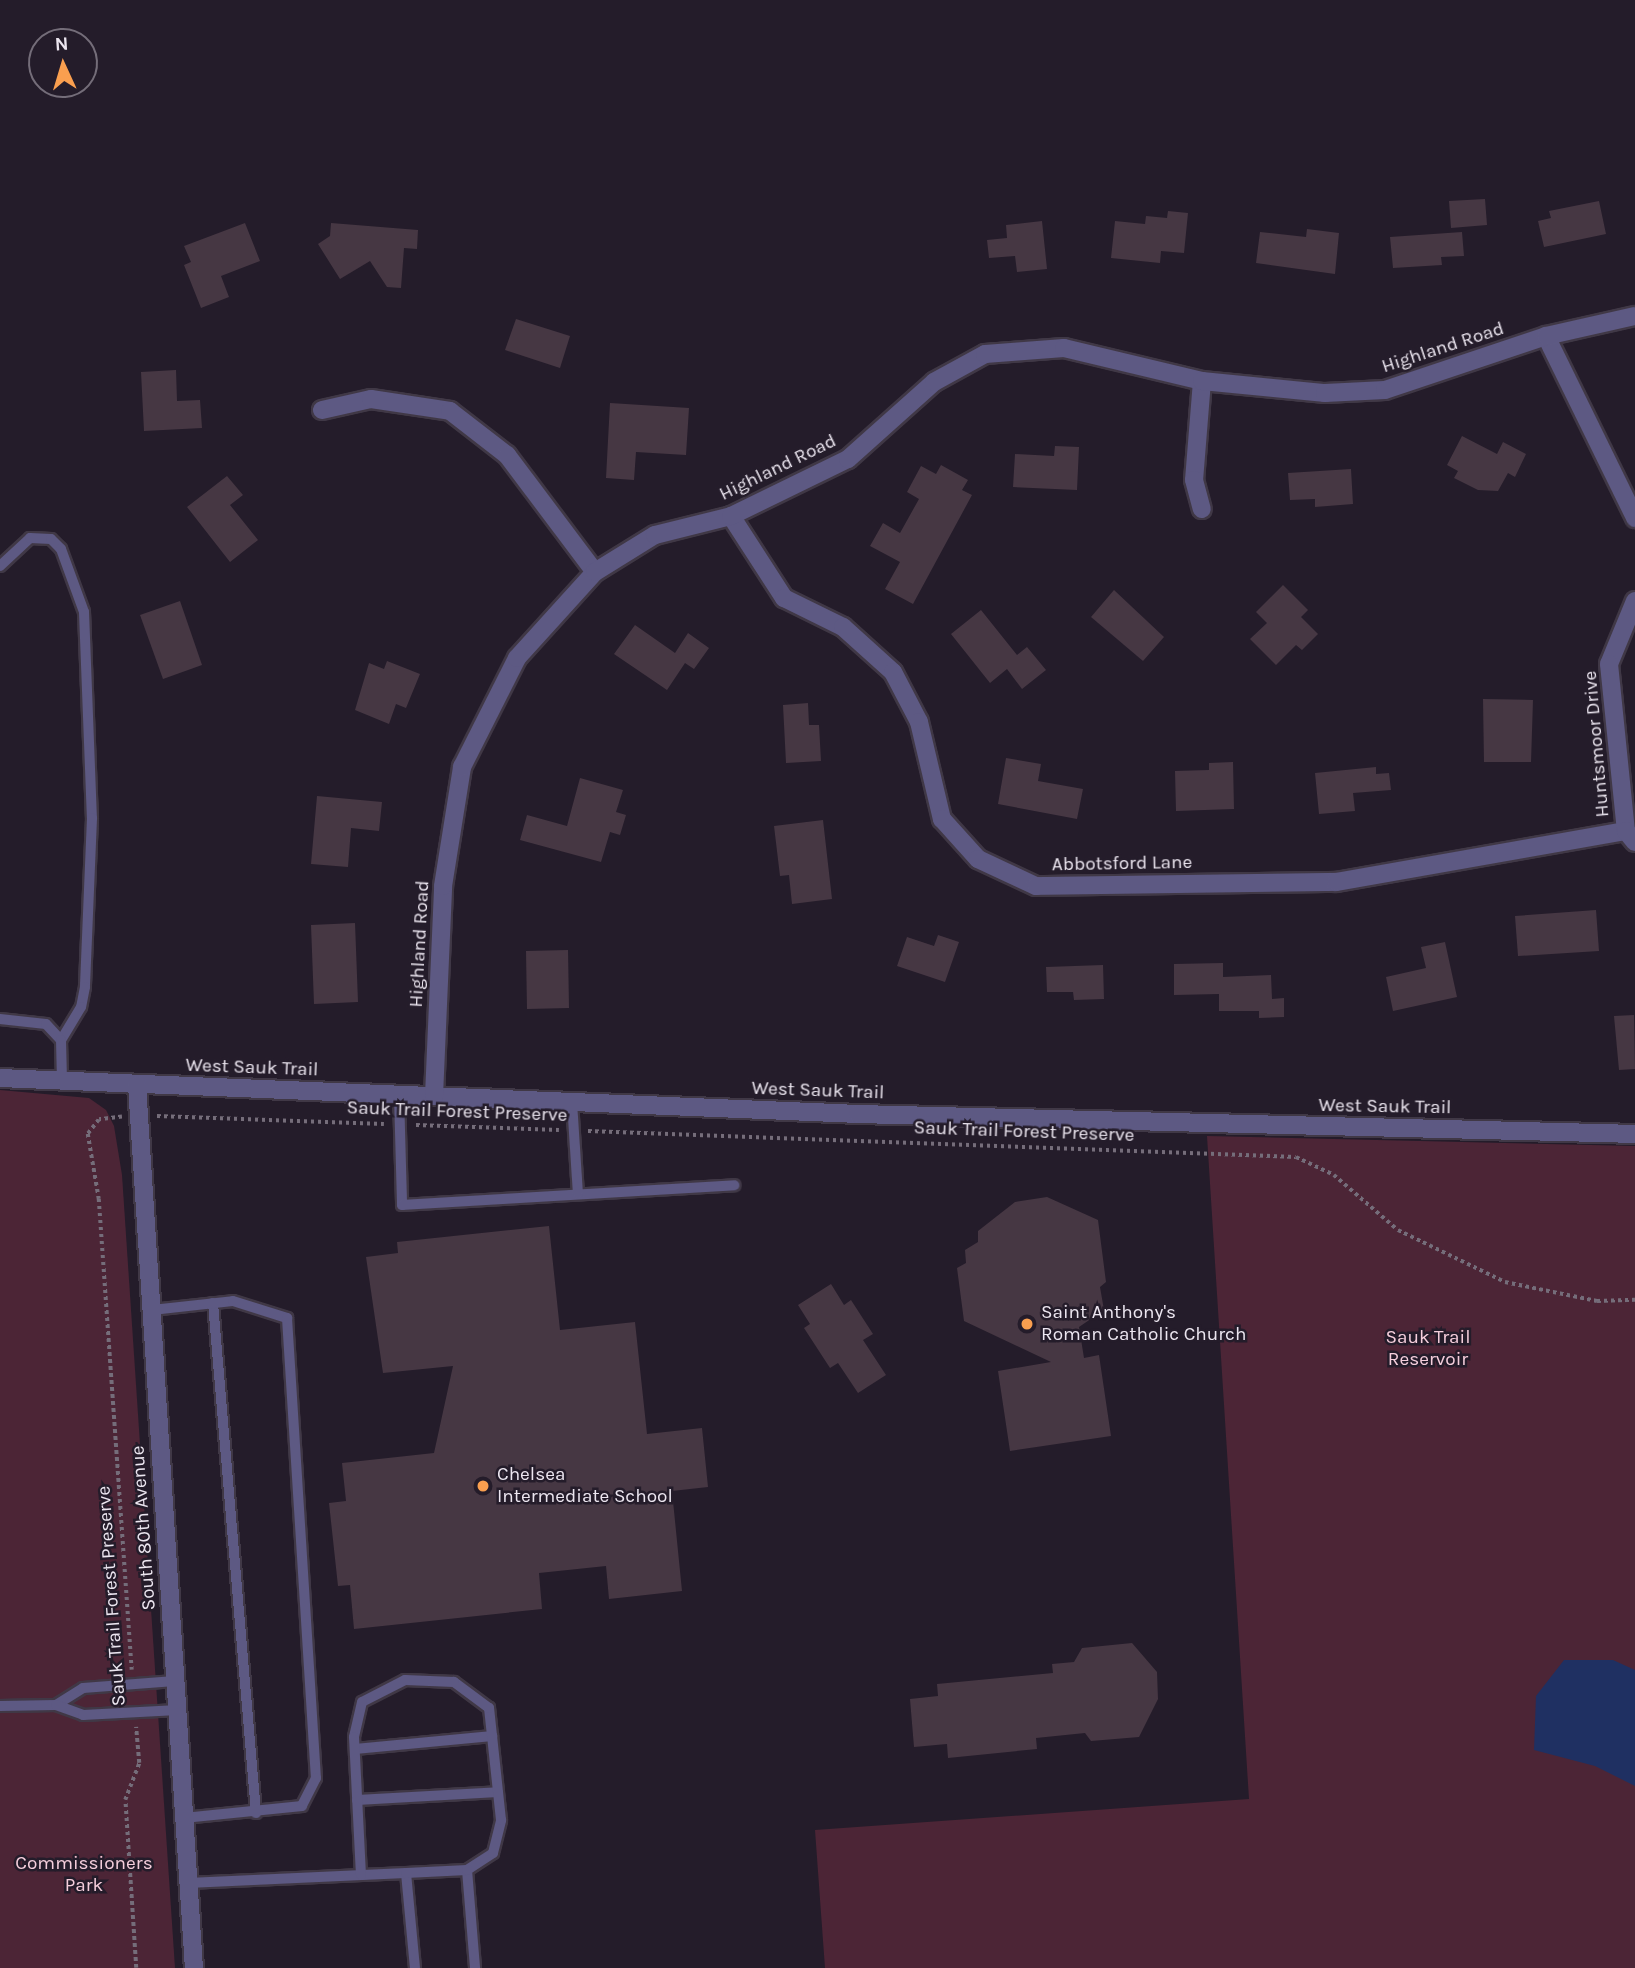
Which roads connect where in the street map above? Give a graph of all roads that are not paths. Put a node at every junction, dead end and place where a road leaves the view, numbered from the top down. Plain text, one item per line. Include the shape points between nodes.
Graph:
1 (1635, 316) edge
2 (1546, 336) junction
3 (1202, 381) junction
4 (322, 410) dead end
5 (1202, 509) dead end
6 (731, 516) junction
7 (1635, 517) edge
8 (0, 566) edge
9 (595, 572) junction
10 (1635, 601) edge
11 (1630, 837) edge
12 (0, 1019) edge
13 (61, 1040) junction
14 (0, 1078) edge
15 (61, 1082) junction
16 (137, 1085) junction
17 (399, 1095) junction
18 (434, 1096) junction
19 (572, 1102) junction
20 (1635, 1135) edge
21 (734, 1185) dead end
22 (578, 1194) junction
23 (213, 1304) junction
24 (152, 1310) junction
25 (175, 1681) junction
26 (56, 1704) junction
27 (0, 1706) edge
28 (177, 1710) junction
29 (492, 1736) junction
30 (355, 1749) junction
31 (498, 1792) junction
32 (358, 1801) junction
33 (257, 1812) junction
34 (184, 1818) junction
35 (467, 1870) junction
36 (406, 1873) junction
37 (361, 1875) junction
38 (188, 1883) junction
39 (194, 1968) edge
40 (415, 1968) edge
41 (475, 1968) edge

1 - 2 street, Highland Road
2 - 3 street, Highland Road via 1385,390 1325,393
2 - 7 street
3 - 5 street via 1194,480
3 - 6 street, Highland Road via 1064,348 985,354 934,382 848,459
4 - 9 street via 371,399 450,411 507,455
6 - 9 street, Highland Road via 655,535
6 - 11 street, Abbotsford Lane via 784,598 843,627 893,672 919,722 942,819 978,859 1036,886 1336,882
8 - 13 lane via 30,538 51,539 61,549 84,612 92,818 85,987 81,1007
9 - 18 street, Highland Road via 517,659 462,767 443,886
10 - 11 street, Huntsmoor Drive via 1609,664
12 - 13 lane via 46,1024
13 - 15 lane
14 - 15 street, West Sauk Trail
15 - 16 street, West Sauk Trail
16 - 17 street, West Sauk Trail
16 - 24 street, South 80th Avenue
17 - 18 street, West Sauk Trail
17 - 22 lane via 402,1205
18 - 19 street, West Sauk Trail
19 - 20 street, West Sauk Trail via 858,1115
19 - 22 lane
21 - 22 lane
23 - 24 lane
23 - 33 lane
23 - 33 lane via 233,1301 287,1318 316,1778 302,1806
24 - 25 street, South 80th Avenue
25 - 26 lane via 83,1688
25 - 28 street, South 80th Avenue
26 - 27 lane
26 - 28 lane via 83,1715
28 - 34 street, South 80th Avenue
29 - 30 lane
29 - 30 lane via 489,1708 454,1682 405,1680 362,1702
29 - 31 lane
30 - 32 lane
31 - 32 lane
31 - 35 lane via 501,1820 493,1853
32 - 37 lane
33 - 34 lane
34 - 38 street, South 80th Avenue
35 - 36 lane
35 - 41 lane
36 - 37 lane
36 - 40 lane
37 - 38 lane
38 - 39 street, South 80th Avenue

